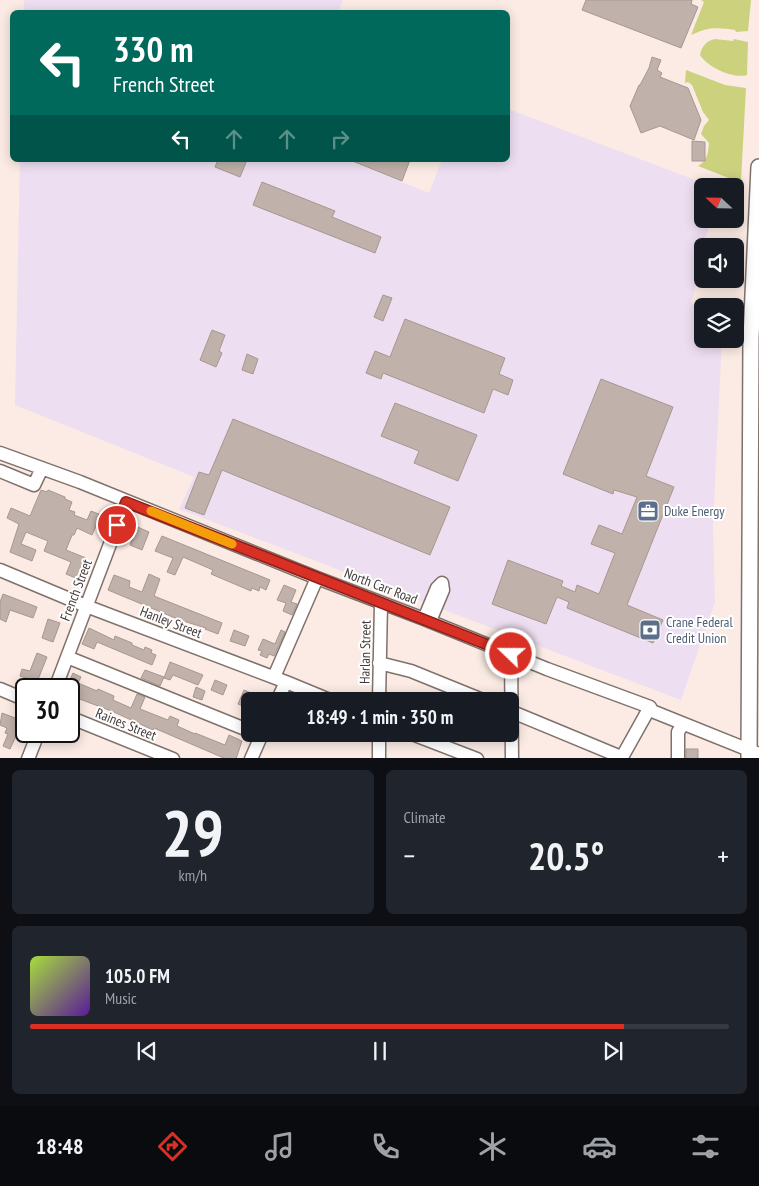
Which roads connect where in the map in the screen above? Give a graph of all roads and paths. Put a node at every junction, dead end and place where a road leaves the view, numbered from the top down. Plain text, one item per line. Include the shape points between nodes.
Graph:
1 (759, 167) edge
2 (756, 287) edge
3 (0, 453) edge
4 (755, 465) edge
5 (42, 468) junction
6 (0, 471) edge
7 (126, 502) junction
8 (0, 570) edge
9 (317, 578) junction
10 (381, 603) junction
11 (86, 606) junction
12 (511, 654) junction
13 (67, 657) junction
14 (379, 663) junction
15 (59, 678) edge
16 (280, 679) junction
17 (0, 689) edge
18 (278, 692) edge
19 (311, 692) edge
20 (379, 692) edge
21 (463, 692) edge
22 (511, 692) edge
23 (15, 695) edge
24 (650, 707) junction
25 (519, 714) edge
26 (80, 721) edge
27 (683, 724) junction
28 (241, 726) edge
29 (255, 742) edge
30 (379, 742) edge
31 (434, 742) edge
32 (512, 742) edge
33 (34, 743) edge
34 (752, 754) edge
35 (28, 758) edge
36 (173, 758) edge
37 (251, 758) edge
38 (379, 758) edge
39 (477, 758) edge
40 (512, 758) edge
41 (621, 758) edge
42 (678, 758) edge

1 - 2 main road
2 - 4 main road via 751,338
3 - 5 street, North Carr Road
4 - 34 main road
5 - 6 street via 34,485
5 - 7 street, North Carr Road
7 - 9 street, North Carr Road
7 - 11 street, French Street
8 - 11 street, Hanley Street
9 - 10 street, North Carr Road
9 - 16 street
10 - 12 street, North Carr Road
10 - 14 street, Harlan Street
11 - 13 street, French Street
11 - 16 street, Hanley Street
12 - 22 street
12 - 24 street, North Carr Road
13 - 15 street, French Street
13 - 28 street
14 - 20 street, Harlan Street
14 - 21 street via 411,671
16 - 18 street
16 - 19 street, Hanley Street
17 - 23 street
24 - 27 street, North Carr Road
24 - 41 street
25 - 41 street
26 - 36 street, Raines Street
27 - 34 street, North Carr Road
27 - 42 street via 678,732
29 - 37 street
30 - 38 street
31 - 39 street
32 - 40 street
33 - 35 street

